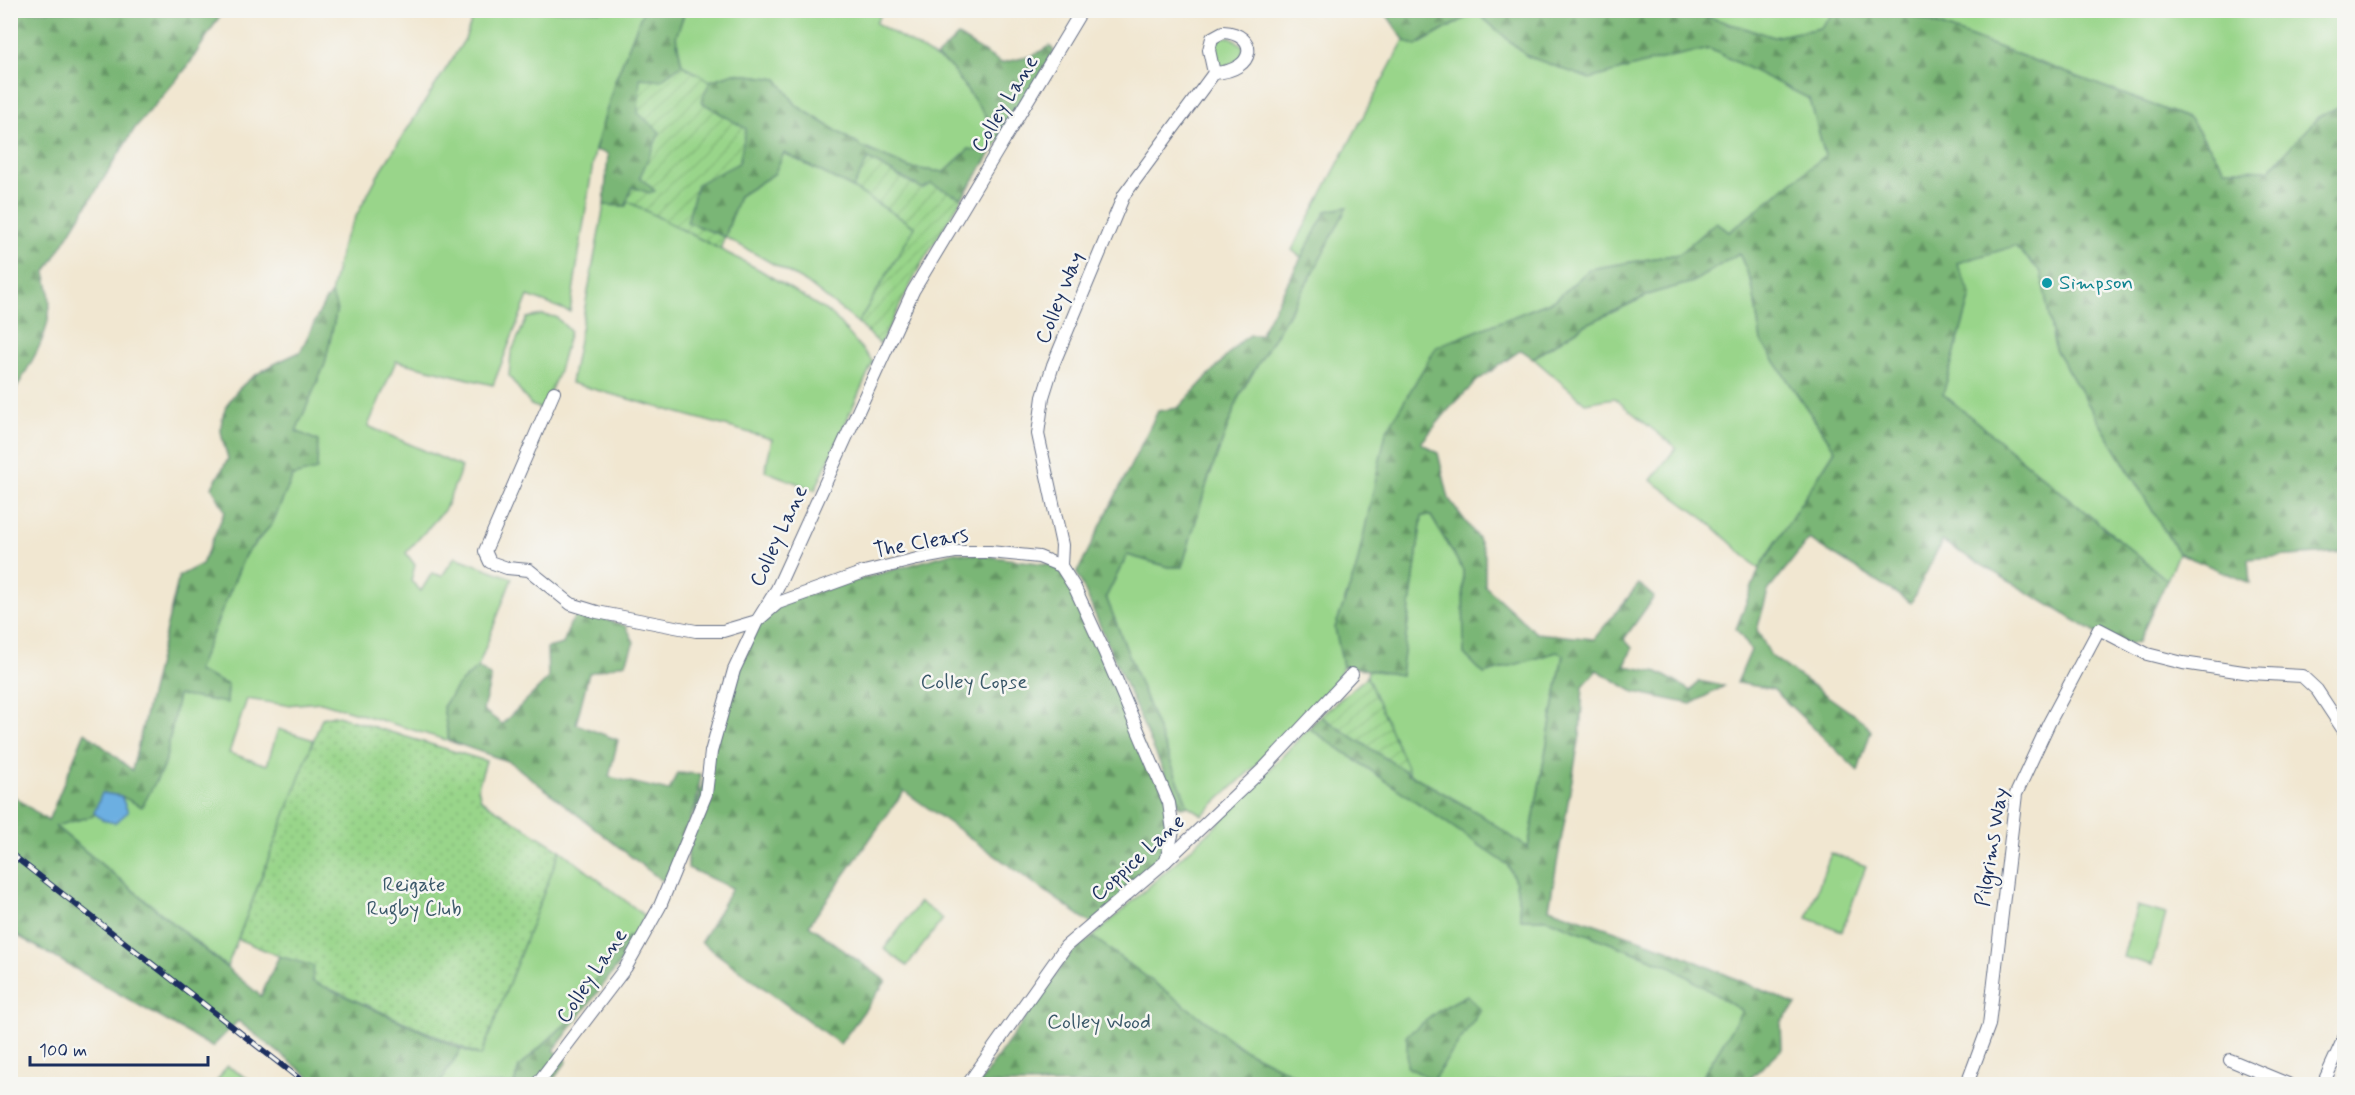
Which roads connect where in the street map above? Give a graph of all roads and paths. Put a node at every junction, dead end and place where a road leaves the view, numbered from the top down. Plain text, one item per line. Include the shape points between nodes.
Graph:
1 (1082, 10) edge
2 (1214, 74) dead end
3 (554, 392) dead end
4 (1061, 566) junction
5 (757, 621) junction
6 (1352, 674) dead end
7 (2344, 731) edge
8 (1166, 861) junction
9 (2344, 1038) edge
10 (2230, 1060) dead end
11 (537, 1084) edge
12 (968, 1084) edge
13 (1968, 1084) edge
14 (2288, 1084) edge
15 (2323, 1084) edge

1 - 5 street, Colley Lane via 913,291 777,589
2 - 4 street, Colley Way via 1124,195 1043,397 1038,434 1062,545
3 - 5 street, The Clears via 485,551 490,562 529,570 571,604 621,617 696,631 723,631
4 - 5 street, The Clears via 1039,557 955,552 864,572 778,603
4 - 8 street via 1104,651 1169,803 1173,831
5 - 11 street, Colley Lane via 721,709 706,794 660,906 627,967
6 - 8 street, Coppice Lane via 1265,767
7 - 13 street, Pilgrims Way via 2317,690 2302,676 2183,663 2147,654 2099,629 2016,794 1989,1025
8 - 12 street, Coppice Lane via 1066,946
9 - 15 street
10 - 14 street

